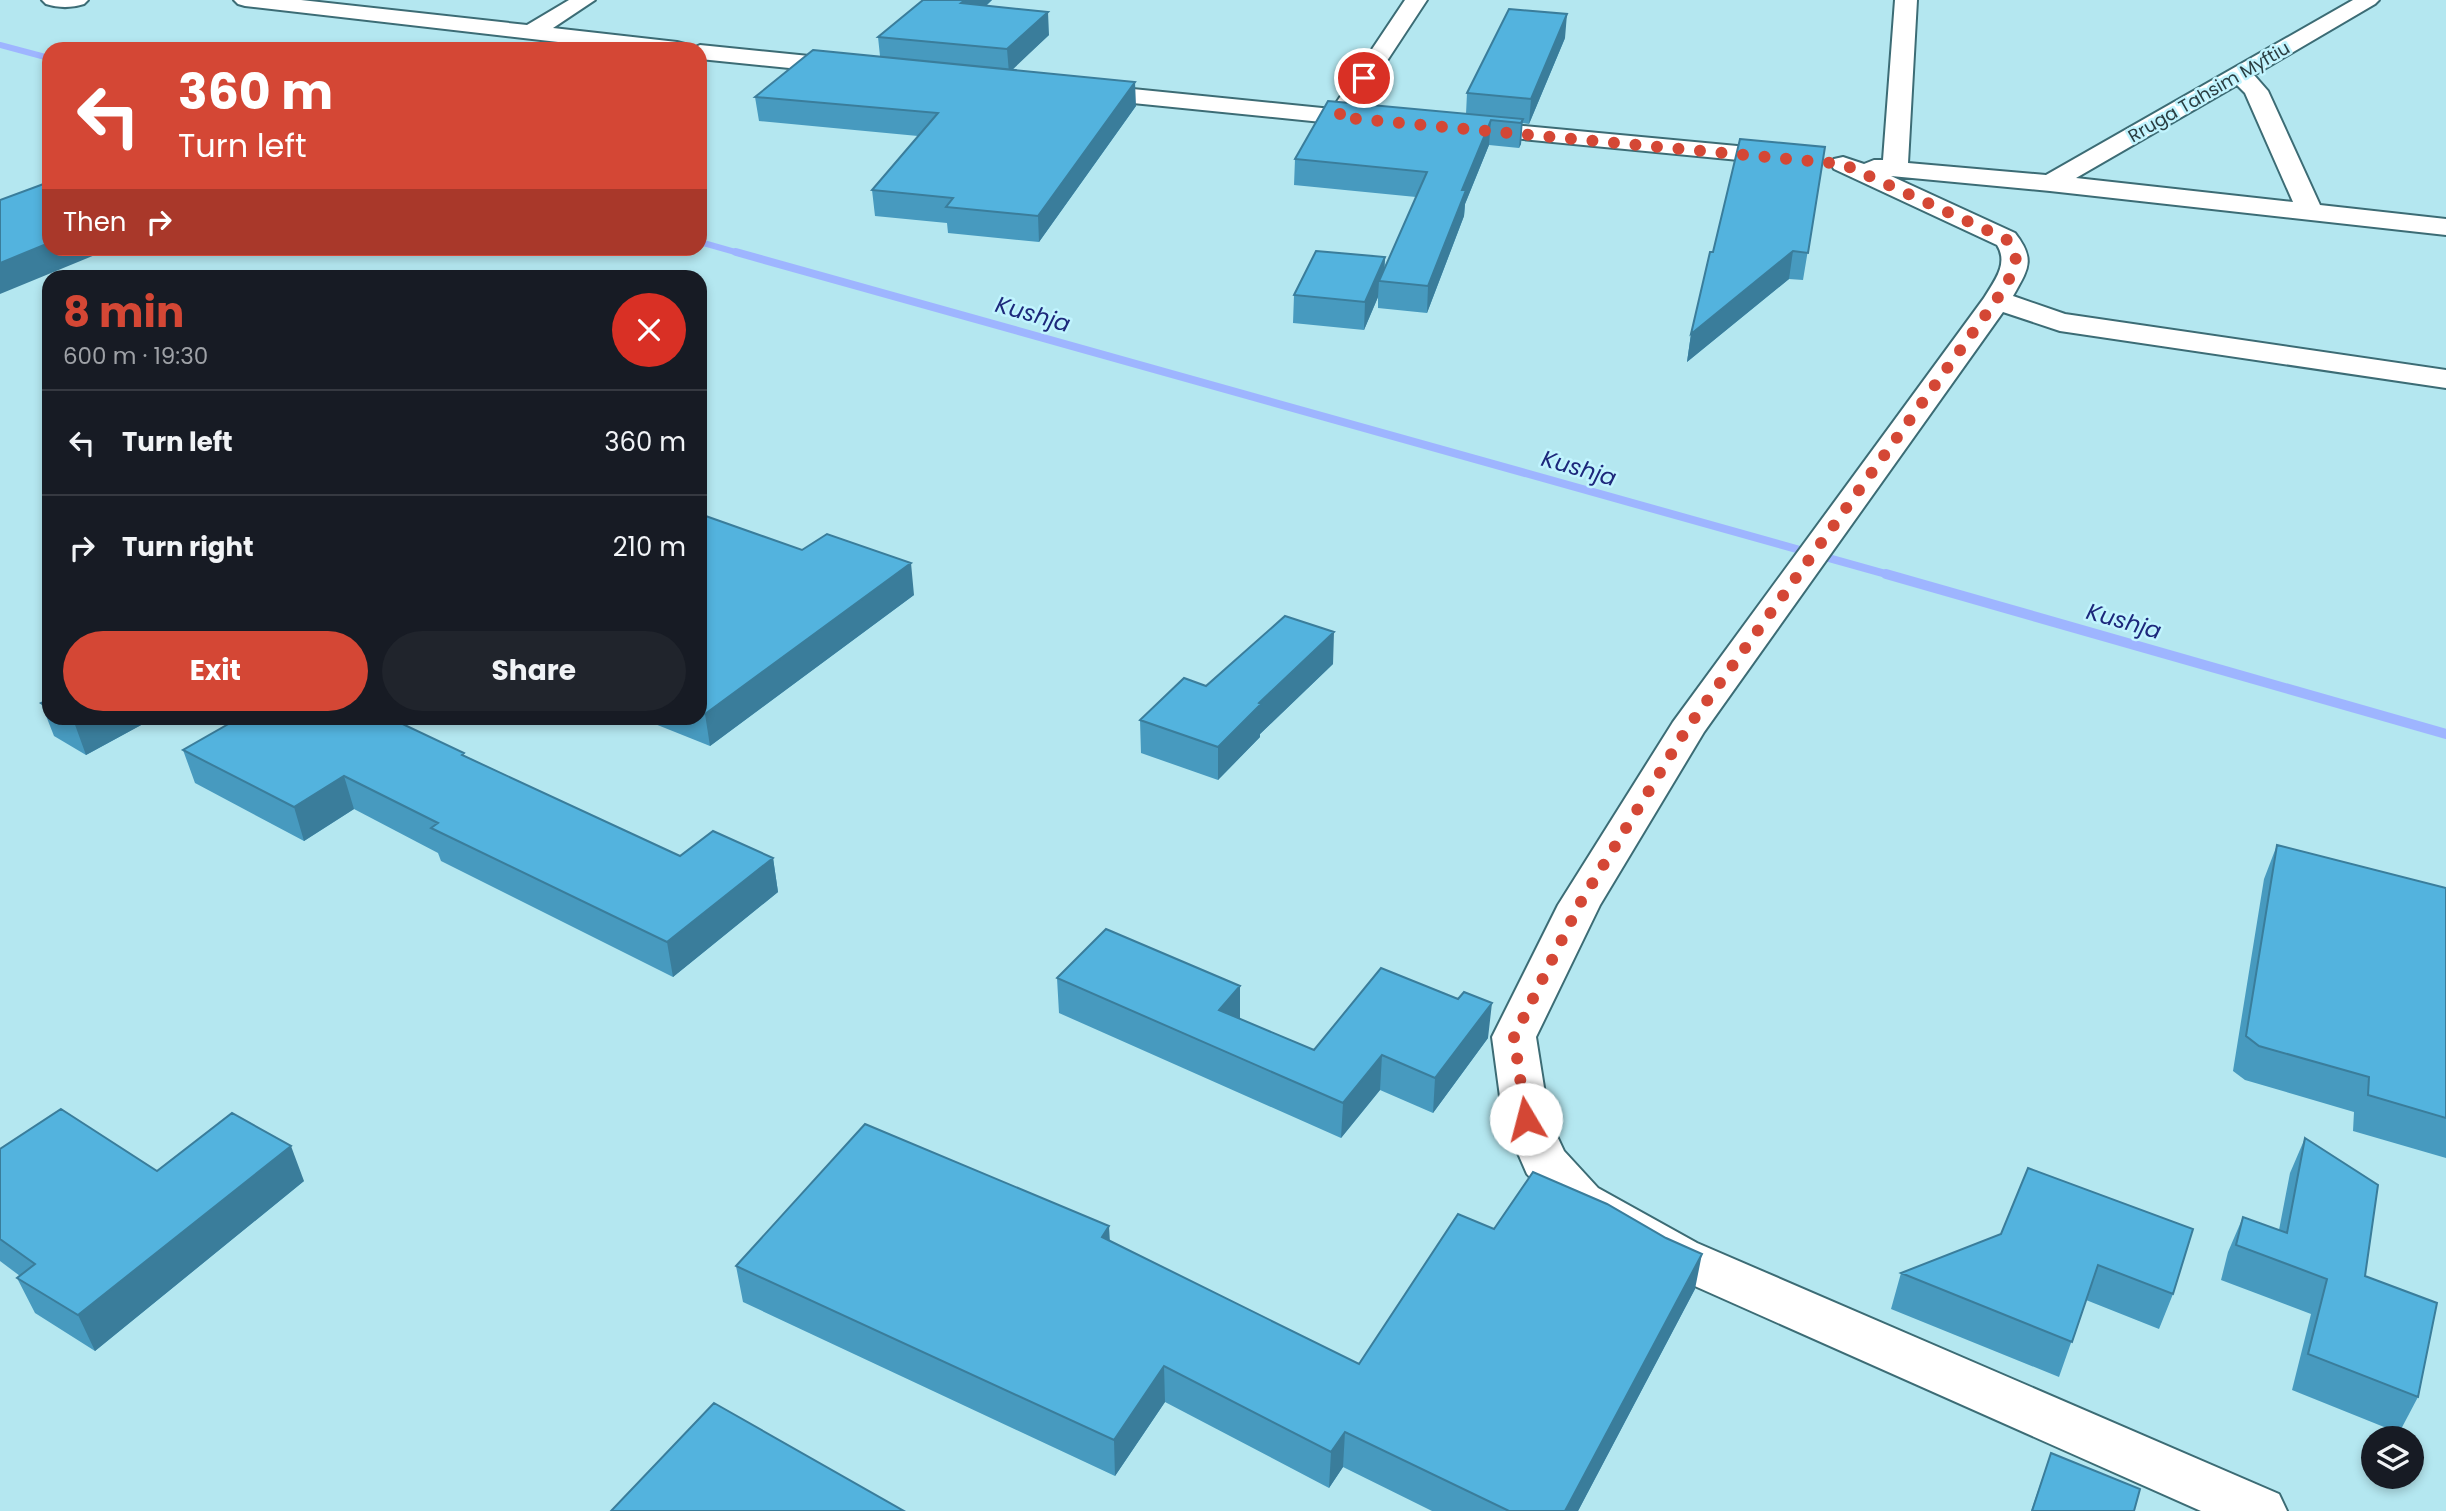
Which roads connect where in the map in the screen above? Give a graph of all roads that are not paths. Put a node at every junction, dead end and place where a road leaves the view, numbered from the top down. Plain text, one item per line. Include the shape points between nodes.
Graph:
1 (53, 0) edge
2 (77, 0) edge
3 (584, 0) edge
4 (1416, 0) edge
5 (1906, 0) edge
6 (2368, 0) edge
7 (262, 1) edge
8 (530, 33) junction
9 (613, 42) edge
10 (707, 52) edge
11 (873, 70) edge
12 (2240, 74) junction
13 (1061, 89) edge
14 (1338, 117) junction
15 (1393, 122) edge
16 (1448, 127) edge
17 (1843, 164) junction
18 (1895, 170) junction
19 (2050, 183) junction
20 (2310, 211) junction
21 (2446, 227) edge
22 (1988, 310) junction
23 (2446, 379) edge
24 (2259, 1511) edge

1 - 2 street
3 - 8 street
4 - 14 street
5 - 18 street
6 - 12 street, Rruga Tahsim Myftiu
7 - 8 street
8 - 9 street
10 - 11 street
12 - 19 street, Rruga Tahsim Myftiu
12 - 20 street via 2256,91
13 - 14 street
14 - 15 street
16 - 17 street
17 - 18 street
17 - 22 street via 2006,239 2016,249 2017,263
18 - 19 street
19 - 20 street
20 - 21 street
22 - 23 street
22 - 24 street via 1686,730 1579,905 1514,1037 1526,1119 1544,1161 1581,1201 1679,1257

